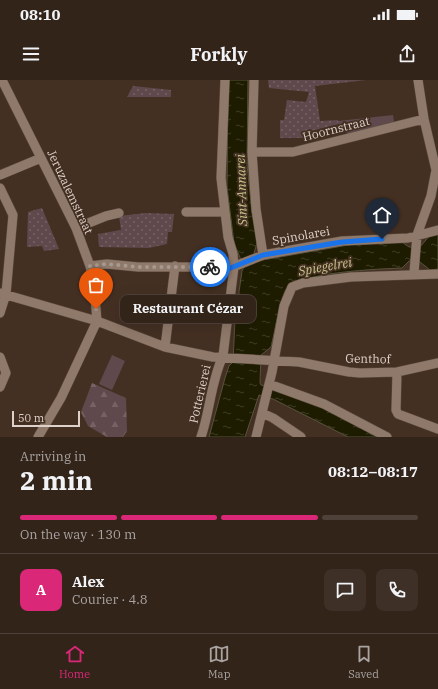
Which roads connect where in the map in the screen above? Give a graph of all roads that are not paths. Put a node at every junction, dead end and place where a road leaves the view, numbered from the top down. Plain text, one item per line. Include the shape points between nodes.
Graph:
1 (2, 80) edge
2 (225, 80) edge
3 (254, 80) edge
4 (418, 80) edge
5 (424, 119) junction
6 (252, 152) junction
7 (41, 158) junction
8 (0, 175) edge
9 (0, 188) edge
10 (186, 212) dead end
11 (224, 212) junction
12 (119, 213) dead end
13 (76, 228) junction
14 (438, 230) edge
15 (418, 235) junction
16 (260, 256) junction
17 (238, 265) junction
18 (90, 266) junction
19 (175, 266) junction
20 (414, 273) junction
21 (438, 274) edge
22 (3, 293) edge
23 (0, 313) edge
24 (97, 321) junction
25 (165, 347) junction
26 (223, 356) junction
27 (0, 357) edge
28 (274, 360) junction
29 (438, 364) edge
30 (398, 372) junction
31 (269, 384) junction
32 (0, 387) edge
33 (262, 413) junction
34 (438, 429) edge
35 (38, 437) edge
36 (201, 437) edge
37 (256, 437) edge
38 (301, 437) edge
39 (387, 437) edge

1 - 7 street, Jeruzalemstraat
2 - 11 street via 221,178
3 - 6 street
4 - 5 street
5 - 6 street, Hoornstraat via 293,152
5 - 15 street via 436,170 431,196
6 - 16 street
7 - 8 street
7 - 13 street, Jeruzalemstraat
9 - 22 street via 13,215
10 - 11 street
11 - 17 street via 228,237
12 - 13 street
13 - 18 street, Jeruzalemstraat
14 - 15 street, Spinolarei
15 - 16 street, Spinolarei via 408,238 342,242
15 - 20 street
16 - 17 street, Spinolarei
17 - 19 street via 228,269
17 - 26 street
18 - 19 street
18 - 24 street, Jeruzalemstraat
19 - 25 street
20 - 21 street
20 - 28 street via 351,276 303,282 292,287 284,306
22 - 23 street
22 - 24 street, Genthof
24 - 25 street, Genthof
24 - 35 street
25 - 26 street, Genthof via 213,357
26 - 28 street, Genthof
26 - 36 street, Potterierei via 217,368
27 - 32 street via 6,373
28 - 30 street, Genthof via 349,372
28 - 31 street
29 - 30 street, Genthof
30 - 34 street via 398,414
31 - 33 street
31 - 39 street via 324,404
33 - 37 street
33 - 38 street

